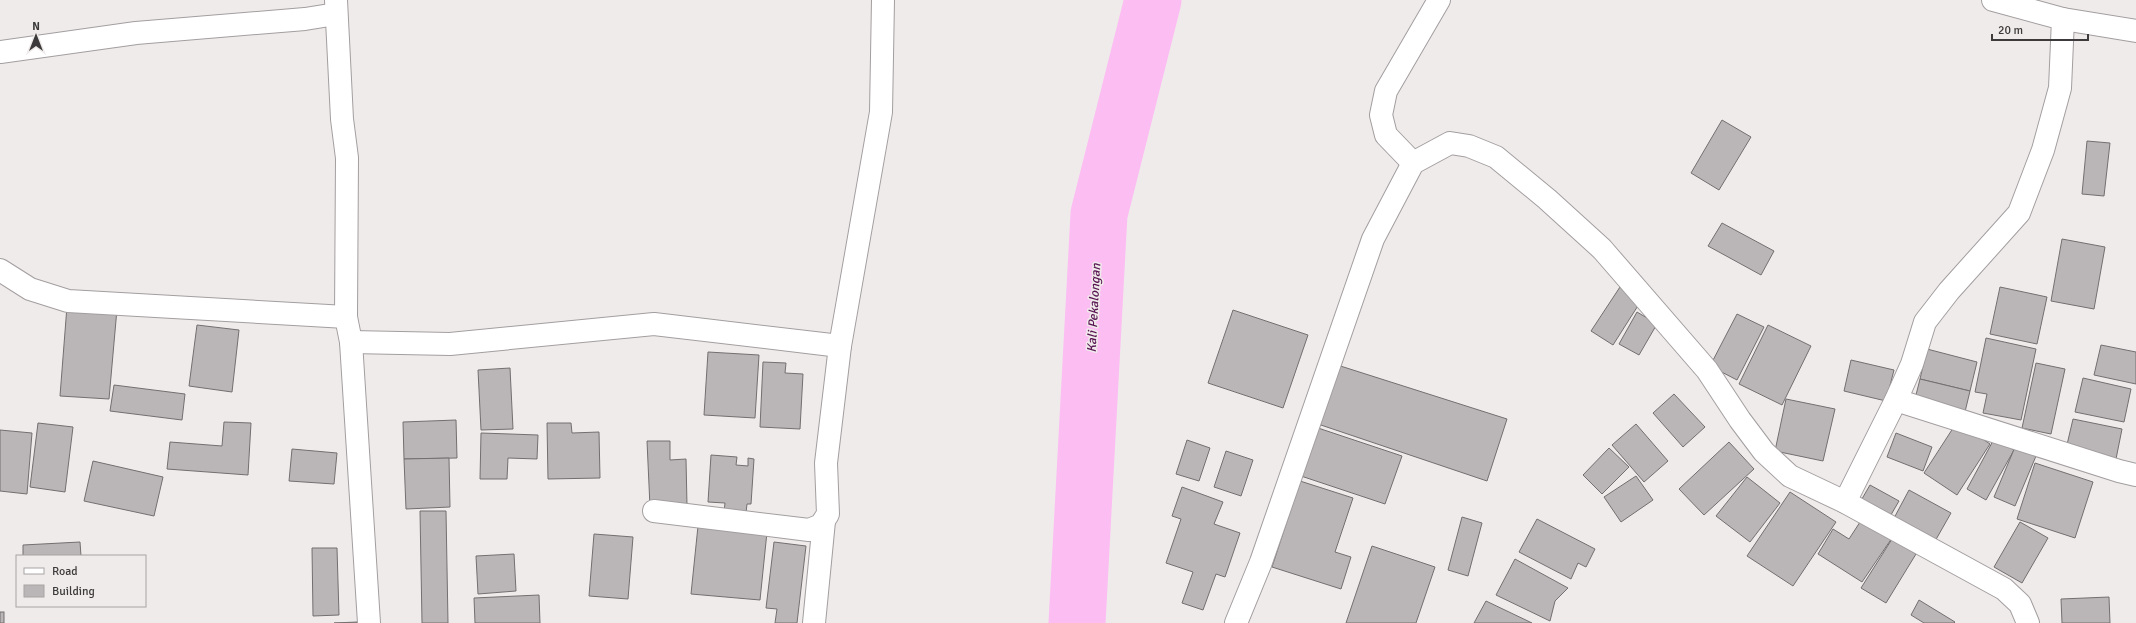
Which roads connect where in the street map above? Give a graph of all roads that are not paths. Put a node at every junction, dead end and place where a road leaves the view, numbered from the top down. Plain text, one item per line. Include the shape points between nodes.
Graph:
1 (883, 0) edge
2 (1439, 0) edge
3 (1993, 0) edge
4 (336, 7) edge
5 (2063, 19) junction
6 (2136, 31) edge
7 (0, 52) edge
8 (1413, 163) junction
9 (0, 270) edge
10 (346, 317) junction
11 (351, 342) junction
12 (840, 346) junction
13 (1896, 400) junction
14 (2136, 475) edge
15 (1845, 502) junction
16 (654, 511) dead end
17 (824, 521) junction
18 (369, 623) edge
19 (814, 623) edge
20 (1236, 623) edge
21 (2028, 623) edge

1 - 12 street via 881,112
2 - 8 street via 1386,91 1382,115 1386,136
3 - 5 street
4 - 7 street via 305,19 136,34
4 - 10 street via 342,119 347,158
5 - 6 street
5 - 13 street via 2060,88 2043,150 2019,213 1949,291 1925,322 1912,364
8 - 15 street via 1450,143 1469,146 1496,157 1602,249 1707,370 1764,452 1790,476
8 - 20 street via 1373,238 1260,562
9 - 10 street via 30,289 68,301
10 - 11 street
11 - 12 street via 450,344 654,324
11 - 18 street
12 - 17 street via 826,462 828,514
13 - 14 street
13 - 15 street
15 - 21 street via 2004,589 2020,604
16 - 17 street via 808,530 821,525
17 - 19 street

